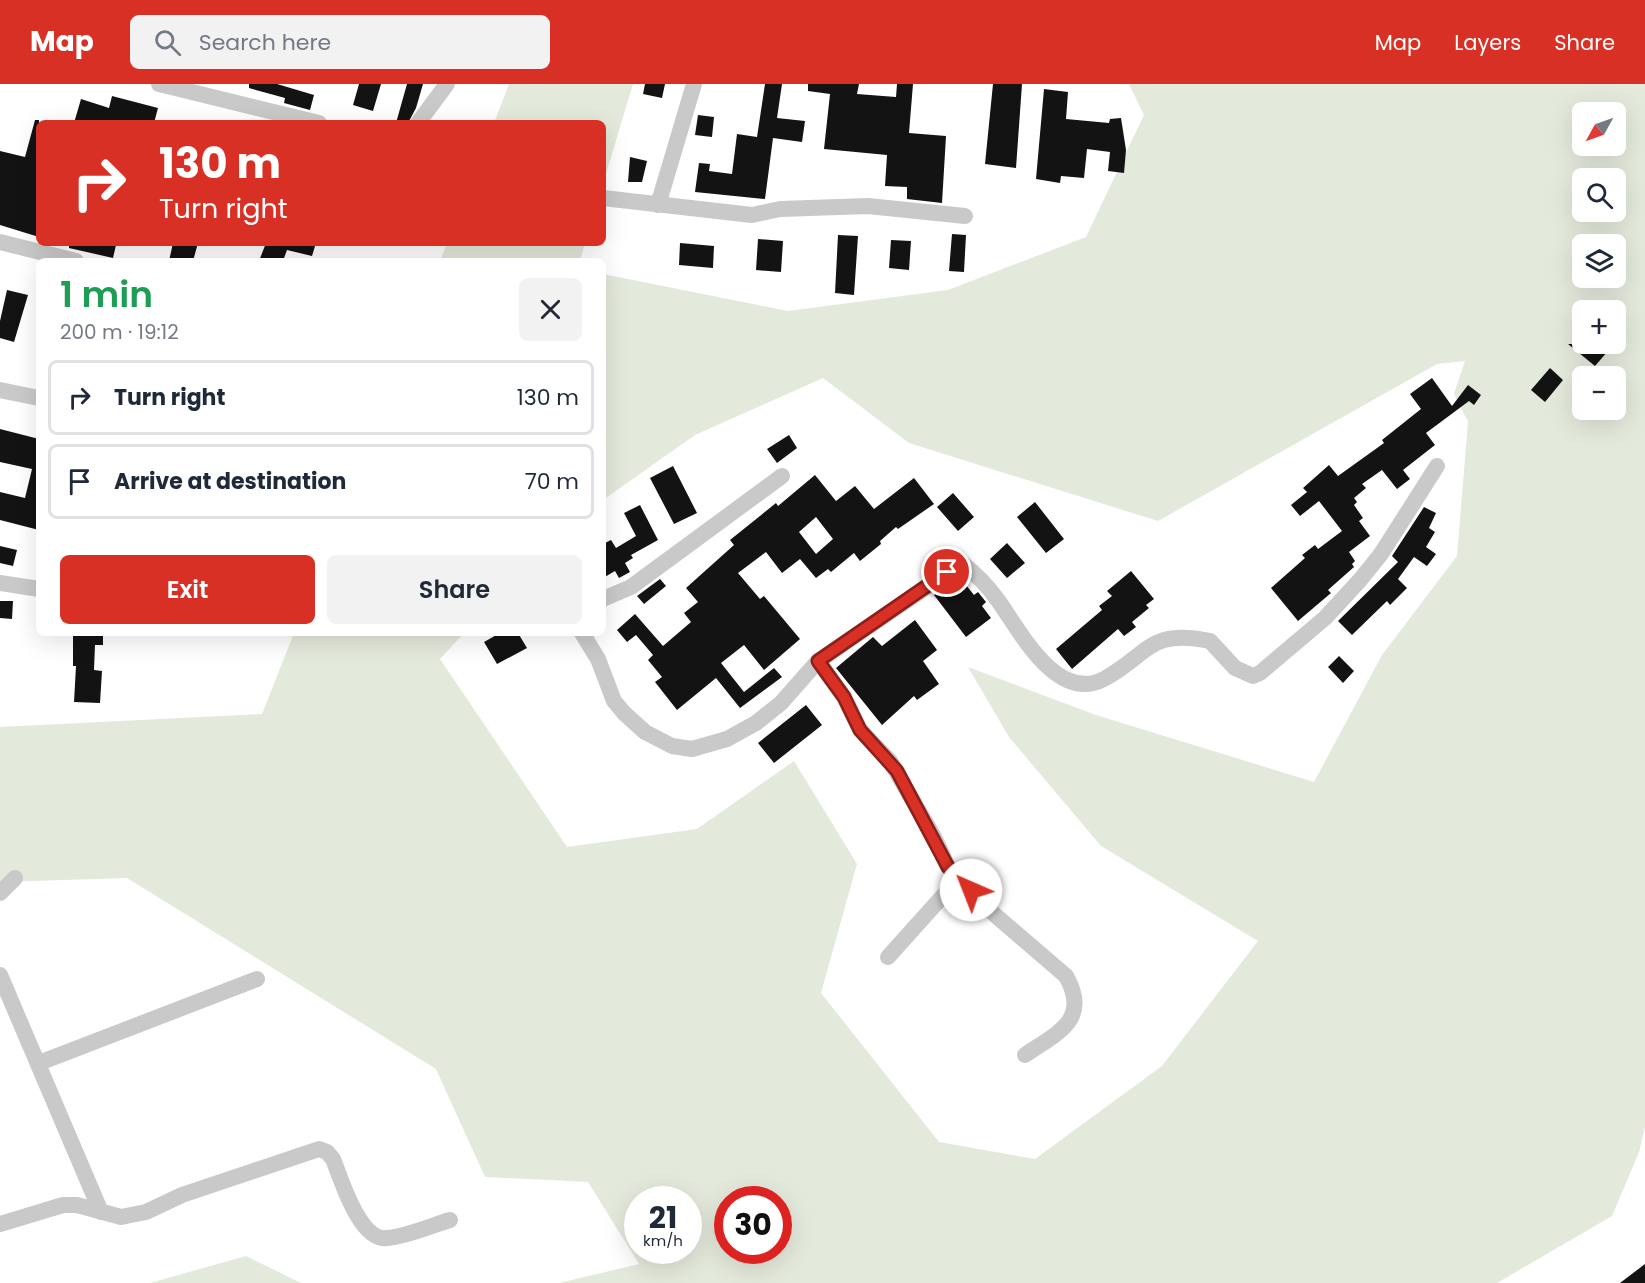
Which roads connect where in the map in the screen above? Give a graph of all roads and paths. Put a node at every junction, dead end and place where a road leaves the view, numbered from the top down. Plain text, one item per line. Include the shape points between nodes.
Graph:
1 (159, 84) edge
2 (447, 84) edge
3 (694, 84) edge
4 (307, 120) edge
5 (420, 120) edge
6 (606, 198) edge
7 (658, 205) junction
8 (965, 216) dead end
9 (0, 242) edge
10 (64, 258) edge
11 (0, 390) edge
12 (36, 397) edge
13 (1437, 466) dead end
14 (782, 476) dead end
15 (0, 583) edge
16 (36, 589) edge
17 (606, 598) edge
18 (584, 636) edge
19 (818, 661) junction
20 (15, 878) dead end
21 (959, 878) junction
22 (0, 893) edge
23 (888, 957) dead end
24 (0, 975) edge
25 (257, 979) dead end
26 (1025, 1055) dead end
27 (39, 1063) junction
28 (101, 1212) junction
29 (450, 1220) dead end
30 (0, 1224) edge

1 - 4 street
2 - 5 street
3 - 7 street
6 - 7 street
7 - 8 street via 752,215 780,209 868,206
9 - 10 street
11 - 12 street
13 - 19 street via 1360,580 1325,618 1253,676 1235,668 1210,641 1164,639 1143,649 1100,681 1065,680 1048,668 982,579 962,563
14 - 17 street via 631,587
15 - 16 street
18 - 19 street via 598,659 614,701 624,713 645,732 683,750 727,739 756,723 781,704
19 - 21 street via 844,697 860,730 890,761 941,854
20 - 22 street
21 - 23 street
21 - 26 street via 1066,976 1072,987 1076,1008 1072,1017 1059,1032
24 - 27 street
25 - 27 street
27 - 28 street
28 - 29 street via 121,1217 146,1212 182,1195 319,1149 333,1159 358,1217 372,1234 387,1238
28 - 30 street via 63,1205

